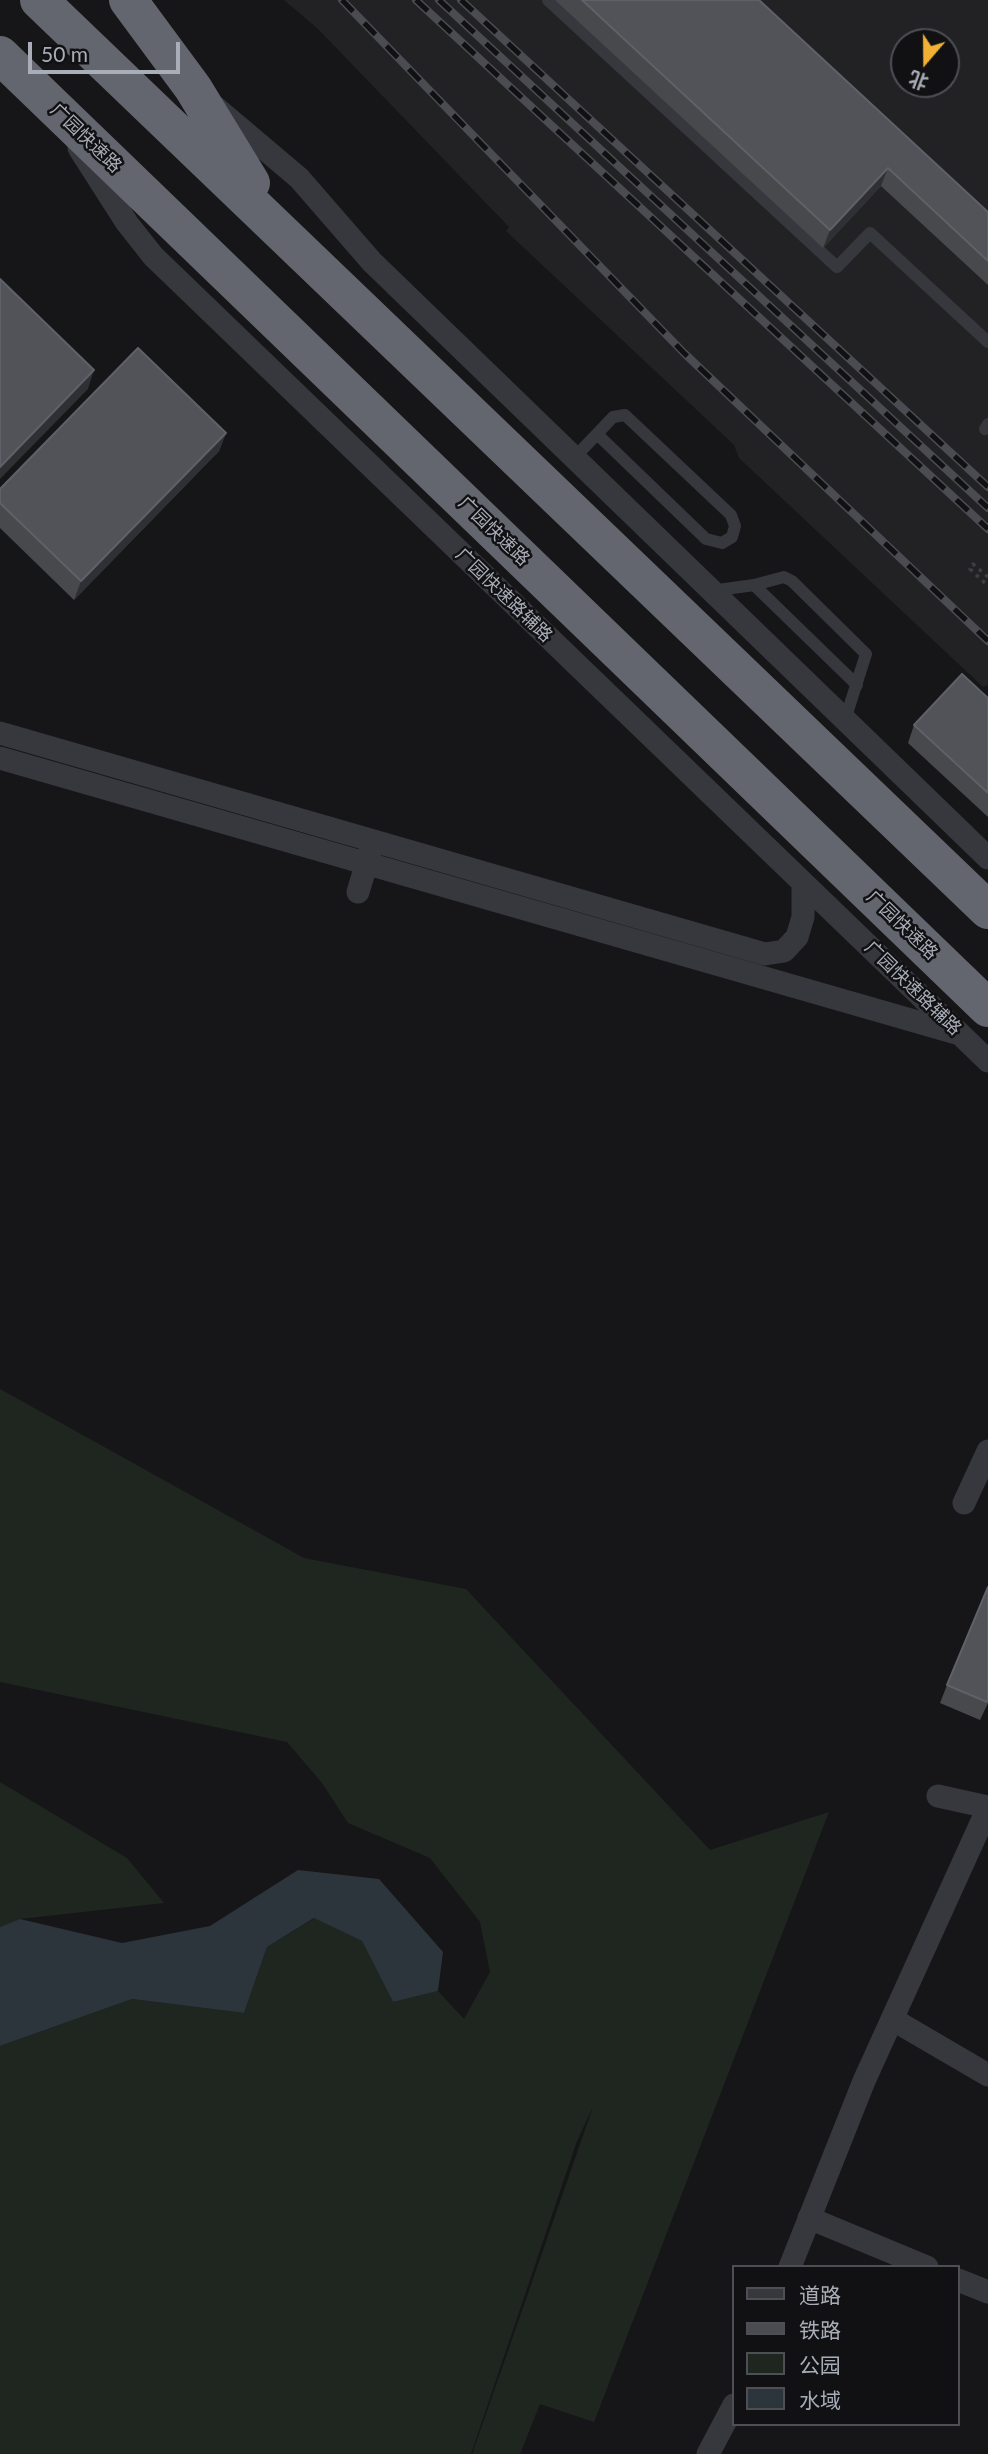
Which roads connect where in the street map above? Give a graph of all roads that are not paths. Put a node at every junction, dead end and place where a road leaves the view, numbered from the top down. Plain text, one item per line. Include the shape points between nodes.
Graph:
1 (39, 0) edge
2 (101, 0) edge
3 (128, 0) edge
4 (548, 0) edge
5 (0, 55) edge
6 (193, 88) junction
7 (51, 104) junction
8 (280, 229) junction
9 (988, 342) edge
10 (597, 434) junction
11 (574, 458) junction
12 (754, 585) junction
13 (711, 591) junction
14 (857, 685) junction
15 (845, 720) junction
16 (0, 733) edge
17 (0, 758) edge
18 (370, 853) junction
19 (988, 858) edge
20 (803, 883) junction
21 (358, 892) dead end
22 (988, 910) edge
23 (988, 1008) edge
24 (960, 1034) junction
25 (988, 1061) edge
26 (988, 1451) edge
27 (964, 1503) dead end
28 (938, 1796) dead end
29 (988, 1808) edge
30 (892, 2019) junction
31 (988, 2075) edge
32 (809, 2218) junction
33 (791, 2265) edge
34 (922, 2265) edge
35 (960, 2281) edge
36 (988, 2292) edge
37 (732, 2409) edge
38 (708, 2454) edge

1 - 8 highway
2 - 6 highway
3 - 6 highway
4 - 9 lane via 837,267 870,233
5 - 7 highway, 广园快速路
6 - 8 highway
6 - 11 street via 293,173 372,262
7 - 20 street, 广园快速路辅路 via 153,256
7 - 23 highway, 广园快速路
8 - 22 highway
10 - 10 lane via 706,539 722,543 732,537 736,526 731,515 631,419 618,415
10 - 11 lane
11 - 13 street
12 - 13 lane
12 - 14 lane
12 - 14 lane via 790,579 855,641 866,656
13 - 15 street
14 - 15 lane
15 - 19 street
16 - 18 street
17 - 18 street
18 - 20 street via 765,954 781,953 797,937 803,917
18 - 21 street
18 - 24 street
20 - 24 street, 广园快速路辅路
24 - 25 street, 广园快速路辅路
26 - 27 street
28 - 29 street
29 - 30 street
30 - 31 street
30 - 32 street
32 - 33 street
32 - 34 street
35 - 36 street
37 - 38 street

